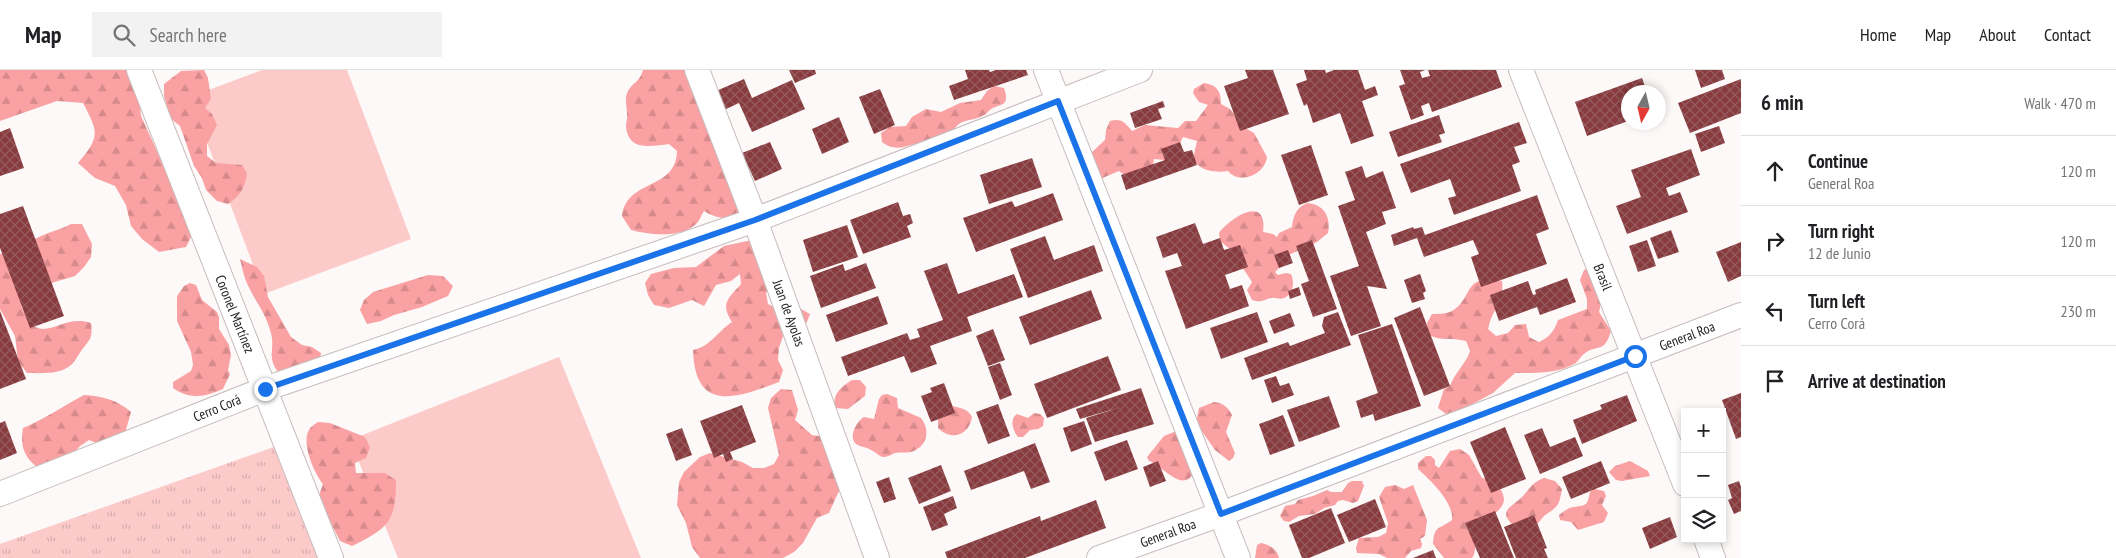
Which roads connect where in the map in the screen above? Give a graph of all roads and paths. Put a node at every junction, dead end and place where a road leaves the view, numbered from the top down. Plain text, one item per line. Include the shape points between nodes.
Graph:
1 (139, 70) edge
2 (697, 70) edge
3 (1046, 70) edge
4 (1140, 70) edge
5 (1520, 70) edge
6 (1058, 101) junction
7 (755, 220) junction
8 (1741, 315) edge
9 (1635, 356) junction
10 (265, 389) junction
11 (1681, 474) edge
12 (0, 494) edge
13 (1221, 514) junction
14 (1708, 543) edge
15 (331, 558) edge
16 (878, 558) edge
17 (1099, 558) edge
18 (1238, 558) edge
19 (1714, 558) edge

1 - 10 street, Coronel Martínez
2 - 7 street, Juan de Ayolas
3 - 6 street
4 - 6 street, Cerro Corá
5 - 9 street, Brasil
6 - 7 street, Cerro Corá
6 - 13 street
7 - 10 street, Cerro Corá
7 - 16 street, Juan de Ayolas
8 - 9 street, General Roa
9 - 11 street, Brasil
9 - 13 street, General Roa
10 - 12 street, Cerro Corá
10 - 15 street, Coronel Martínez
13 - 17 street, General Roa
13 - 18 street
14 - 19 street

